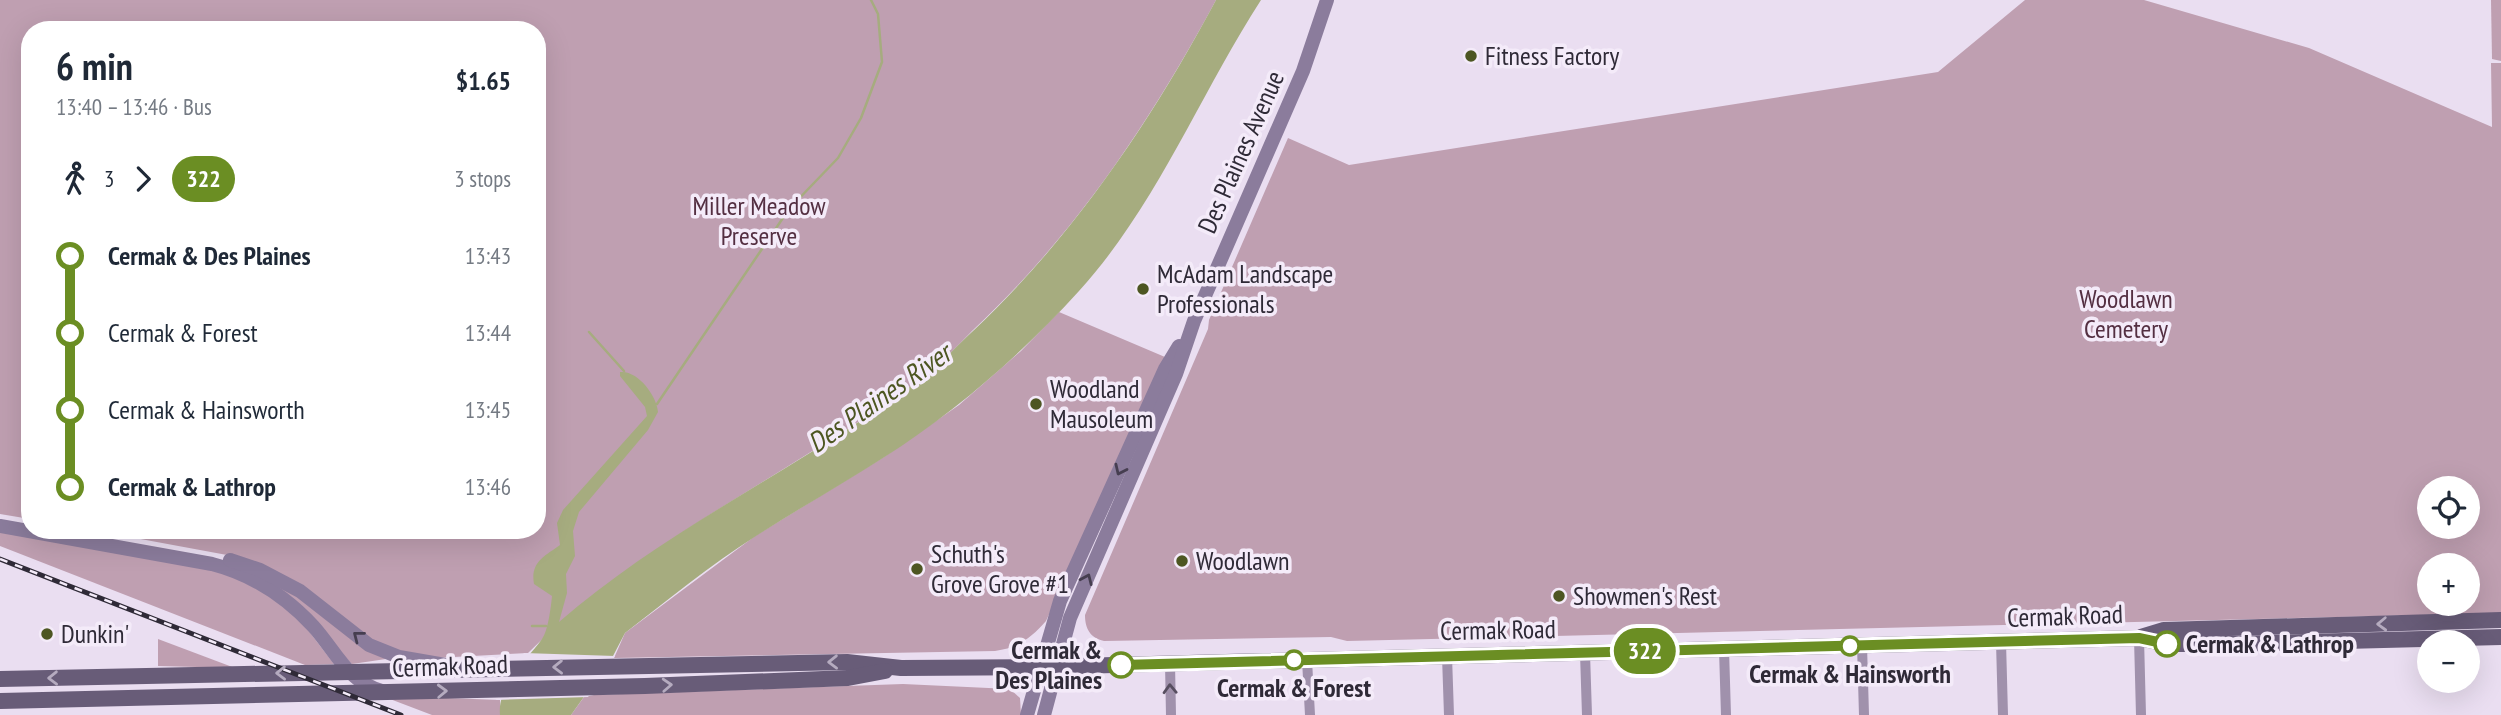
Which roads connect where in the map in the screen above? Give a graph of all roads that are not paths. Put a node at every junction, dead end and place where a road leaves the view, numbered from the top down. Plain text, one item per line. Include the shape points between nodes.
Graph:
1 (1327, 0) edge
2 (1194, 321) junction
3 (0, 518) edge
4 (21, 522) edge
5 (0, 526) edge
6 (21, 530) edge
7 (73, 539) edge
8 (114, 539) edge
9 (2501, 620) edge
10 (2501, 636) edge
11 (2139, 638) junction
12 (2001, 642) junction
13 (1862, 645) junction
14 (1724, 649) junction
15 (1585, 653) junction
16 (1447, 656) junction
17 (1307, 660) junction
18 (1170, 663) junction
19 (1056, 666) junction
20 (1039, 667) junction
21 (901, 668) junction
22 (469, 669) junction
23 (349, 672) junction
24 (0, 679) edge
25 (389, 692) junction
26 (0, 701) edge
27 (1027, 715) edge
28 (1044, 715) edge
29 (1171, 715) edge
30 (1310, 715) edge
31 (1449, 715) edge
32 (1587, 715) edge
33 (1726, 715) edge
34 (1864, 715) edge
35 (2003, 715) edge
36 (2141, 715) edge

1 - 2 main road, Des Plaines Avenue via 1303,71
19 -> 2 main road, Des Plaines Avenue via 1070,618 1176,374
2 -> 20 main road, Des Plaines Avenue via 1166,369 1089,535 1060,601
3 - 4 main road
5 - 6 main road
7 - 23 main road via 240,573 267,587 312,624
22 -> 8 main road via 383,651 356,636 300,591 243,564
9 -> 11 main road, Cermak Road via 2164,630
10 - 11 main road, Cermak Road via 2232,644 2167,644
11 - 12 main road, Cermak Road
11 - 36 street
12 - 13 main road, Cermak Road
12 - 35 street
13 - 14 main road, Cermak Road
13 - 34 street
14 - 15 main road, Cermak Road
14 - 33 street
15 - 16 main road, Cermak Road
15 - 32 street
16 - 17 main road, Cermak Road
16 - 31 street
17 - 18 main road, Cermak Road
17 - 30 street
18 - 19 main road, Cermak Road
29 -> 18 street
19 - 20 main road, Cermak Road
19 - 28 main road, Des Plaines Avenue
20 - 21 main road, Cermak Road
20 - 27 main road, Des Plaines Avenue
21 -> 22 main road, Cermak Road via 847,662
25 -> 21 main road, Cermak Road via 848,678
22 - 23 main road, Cermak Road
23 -> 24 main road, Cermak Road
23 - 25 main road via 369,687
25 - 26 main road, Cermak Road

